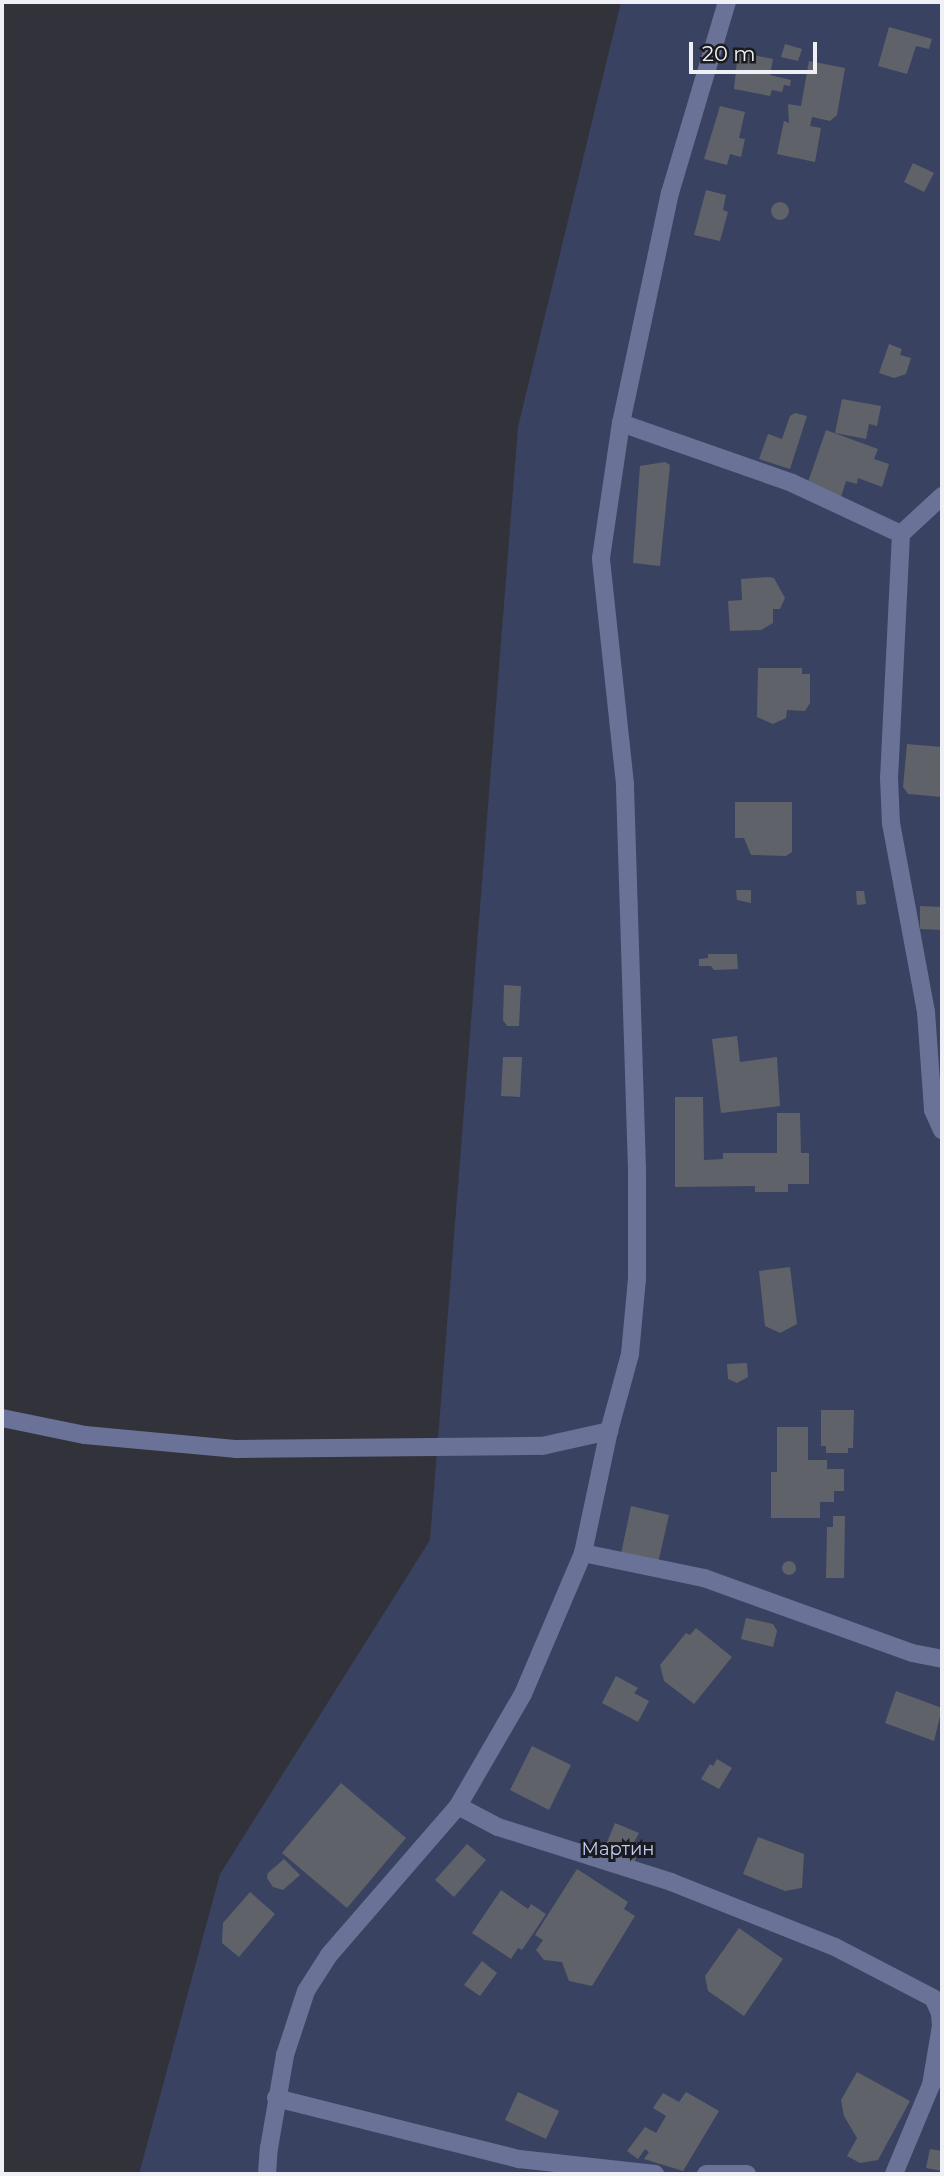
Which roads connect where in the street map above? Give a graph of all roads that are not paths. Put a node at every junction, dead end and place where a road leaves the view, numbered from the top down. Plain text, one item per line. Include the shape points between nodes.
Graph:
1 (727, 2) edge
2 (621, 424) junction
3 (942, 496) edge
4 (901, 534) junction
5 (942, 1130) edge
6 (2, 1418) edge
7 (609, 1432) junction
8 (583, 1553) junction
9 (942, 1659) edge
10 (457, 1806) junction
11 (276, 2098) junction
12 (267, 2174) edge
13 (655, 2174) edge
14 (706, 2174) edge
15 (747, 2174) edge
16 (894, 2174) edge

1 - 2 street via 670,193
2 - 4 street via 792,483
2 - 7 street via 601,558 625,784 637,1279 630,1354
3 - 4 street
4 - 5 street via 889,778 891,823 926,1012 933,1110
6 - 7 street via 85,1435 237,1449 542,1446
7 - 8 street
8 - 9 street via 704,1578 912,1653
8 - 10 street via 523,1694
10 - 11 street via 390,1881 306,1991
10 - 16 street via 498,1827 671,1882 835,1947 933,1998 941,2026 930,2085
11 - 12 street
11 - 13 street via 519,2159
14 - 15 street

